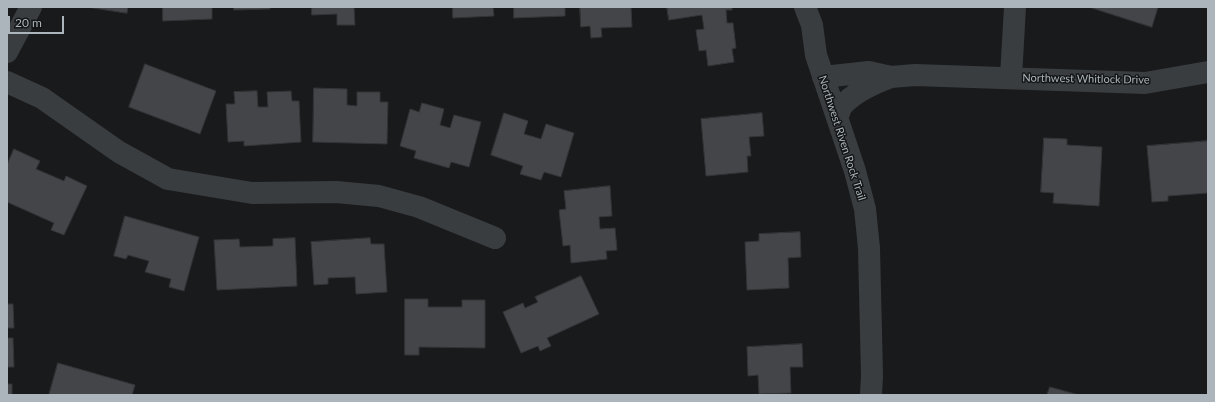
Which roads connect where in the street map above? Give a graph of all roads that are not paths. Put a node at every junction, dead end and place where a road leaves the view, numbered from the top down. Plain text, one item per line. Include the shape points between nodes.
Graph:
1 (31, 7) edge
2 (1015, 7) edge
3 (811, 13) edge
4 (7, 52) edge
5 (1208, 72) edge
6 (823, 77) junction
7 (890, 77) junction
8 (1012, 77) junction
9 (7, 82) edge
10 (837, 118) junction
11 (495, 238) dead end
12 (871, 395) edge

1 - 4 street
2 - 8 street
3 - 6 street, Northwest Riven Rock Trail via 816,55
5 - 8 street, Northwest Whitlock Drive via 1145,83
6 - 7 street via 869,72
6 - 10 street, Northwest Riven Rock Trail
7 - 8 street, Northwest Whitlock Drive
7 - 10 street via 854,96 842,106
9 - 11 street via 42,98 119,152 168,178 252,193 336,192 379,196 419,207
10 - 12 street, Northwest Riven Rock Trail via 865,209 869,248

